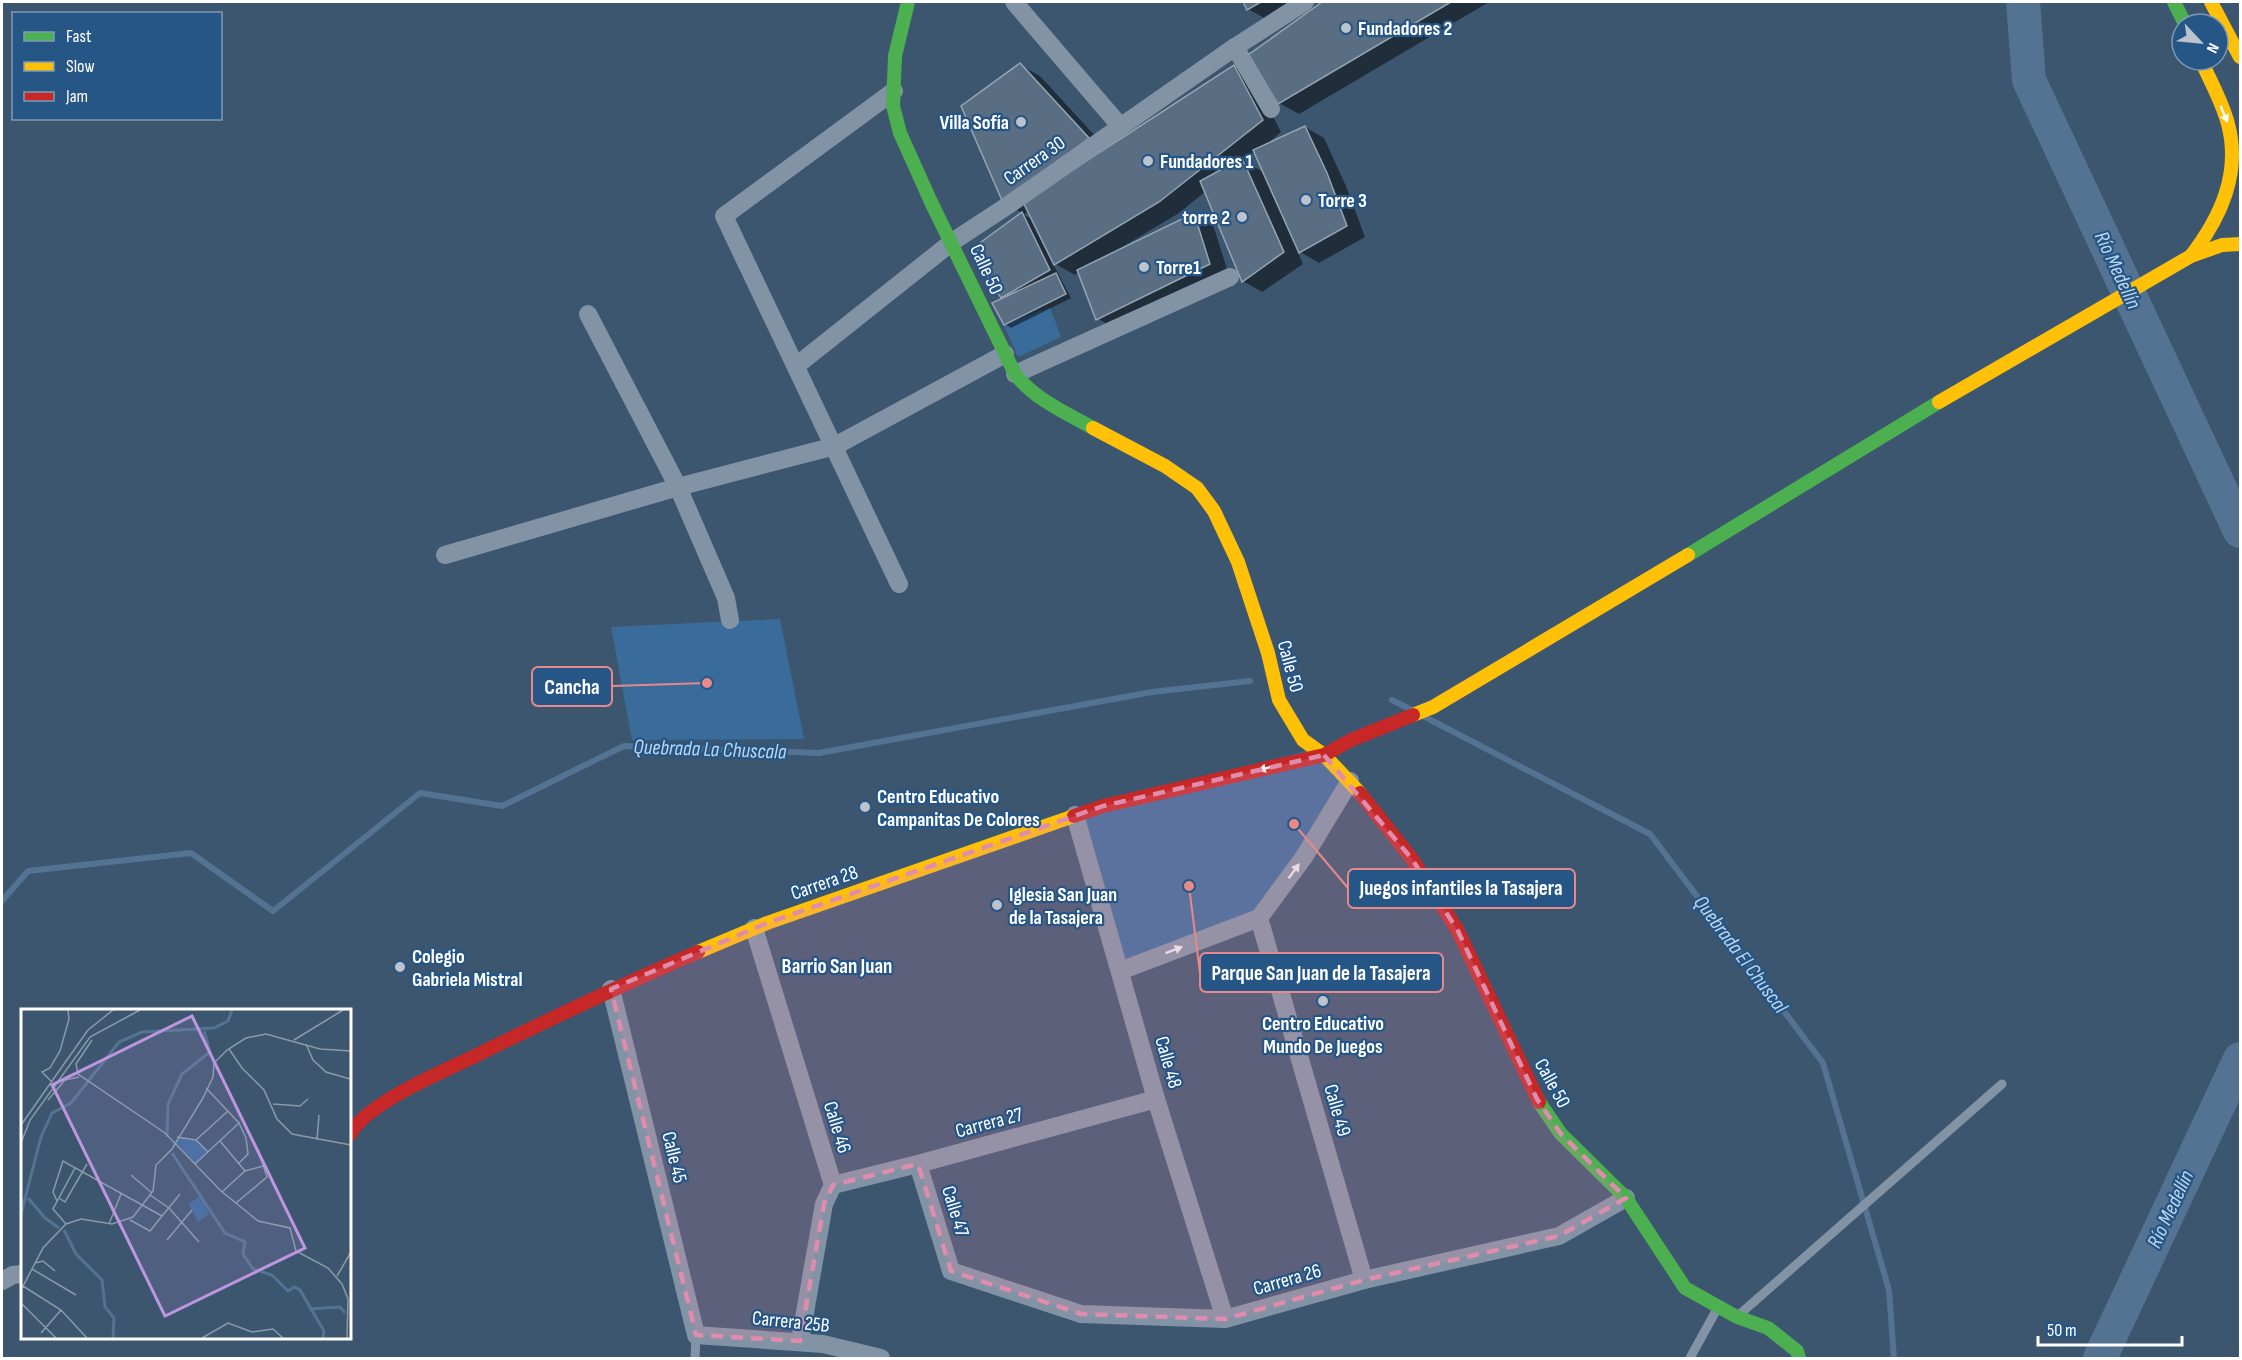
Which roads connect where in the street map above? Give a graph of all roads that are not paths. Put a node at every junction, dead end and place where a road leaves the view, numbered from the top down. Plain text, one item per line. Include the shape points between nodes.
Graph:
1 (908, 2) edge
2 (1014, 2) edge
3 (1305, 2) edge
4 (2211, 2) edge
5 (1234, 47) junction
6 (2241, 57) edge
7 (2206, 72) edge
8 (894, 91) junction
9 (1271, 109) dead end
10 (1120, 126) junction
11 (952, 242) junction
12 (2241, 244) edge
13 (2191, 256) junction
14 (1230, 277) dead end
15 (588, 314) dead end
16 (1005, 354) junction
17 (796, 366) junction
18 (1015, 374) junction
19 (835, 446) junction
20 (678, 487) junction
21 (446, 555) dead end
22 (899, 584) dead end
23 (730, 620) dead end
24 (1324, 755) junction
25 (1350, 781) junction
26 (1075, 815) junction
27 (1259, 918) junction
28 (754, 928) junction
29 (1120, 971) junction
30 (611, 989) junction
31 (2002, 1084) dead end
32 (1156, 1099) junction
33 (351, 1114) edge
34 (365, 1119) junction
35 (351, 1132) edge
36 (918, 1164) junction
37 (833, 1185) junction
38 (1626, 1198) junction
39 (951, 1271) joint
40 (21, 1274) edge
41 (1364, 1280) junction
42 (2, 1281) edge
43 (1718, 1306) junction
44 (1737, 1317) junction
45 (1225, 1319) junction
46 (696, 1335) junction
47 (800, 1341) junction
48 (695, 1359) edge
49 (881, 1359) edge
50 (1690, 1359) edge
51 (1799, 1359) edge

1 - 8 main road, Calle 50 via 895,56
2 - 10 street
3 - 5 street, Carrera 30
4 - 6 main road
5 - 9 street
5 - 10 street, Carrera 30
7 -> 13 main road via 2228,124 2232,173 2226,200 2209,233
8 - 11 main road, Calle 50 via 893,106 900,133
8 - 17 street via 724,216
10 - 11 street, Carrera 30
11 - 16 main road, Calle 50
11 - 17 street, Carrera 30
12 - 13 main road via 2222,245
13 - 24 main road, Carrera 28 via 1950,395 1433,707
14 - 18 street
15 - 20 street
16 - 18 main road, Calle 50
16 - 19 street
17 - 19 street
18 - 24 main road, Calle 50 via 1026,387 1065,413 1165,466 1197,488 1214,511 1238,562 1279,700 1303,740
19 - 20 street
19 - 22 street
20 - 21 street
20 - 23 street via 726,597
24 - 25 main road, Calle 50
24 -> 26 main road, Carrera 28
27 -> 25 street via 1304,857
25 - 38 main road, Calle 50 via 1412,859 1458,931 1536,1100 1561,1134
26 - 28 main road, Carrera 28
26 - 29 street, Calle 48
29 -> 27 street
27 - 41 street, Calle 49
28 - 30 main road, Carrera 28
28 - 37 street, Calle 46
29 - 32 street, Calle 48
30 - 34 main road, Carrera 28 via 390,1098
30 - 46 street, Calle 45
31 - 44 lane
32 - 36 street, Carrera 27
32 - 45 street, Calle 48
33 - 34 lane
34 - 35 main road, Carrera 28
36 - 37 street, Carrera 27
36 - 39 street, Calle 47
37 - 47 street via 824,1204
38 - 41 street, Carrera 26 via 1559,1236
38 - 43 main road, Calle 50 via 1685,1288
39 - 45 street, Carrera 26 via 1081,1314
40 - 42 street
41 - 45 street, Carrera 26
43 - 44 main road, Calle 50
43 - 50 lane
44 - 51 main road, Calle 50 via 1768,1328 1797,1351
46 - 47 street, Carrera 25B
46 - 48 lane
47 - 49 street, Carrera 25B

